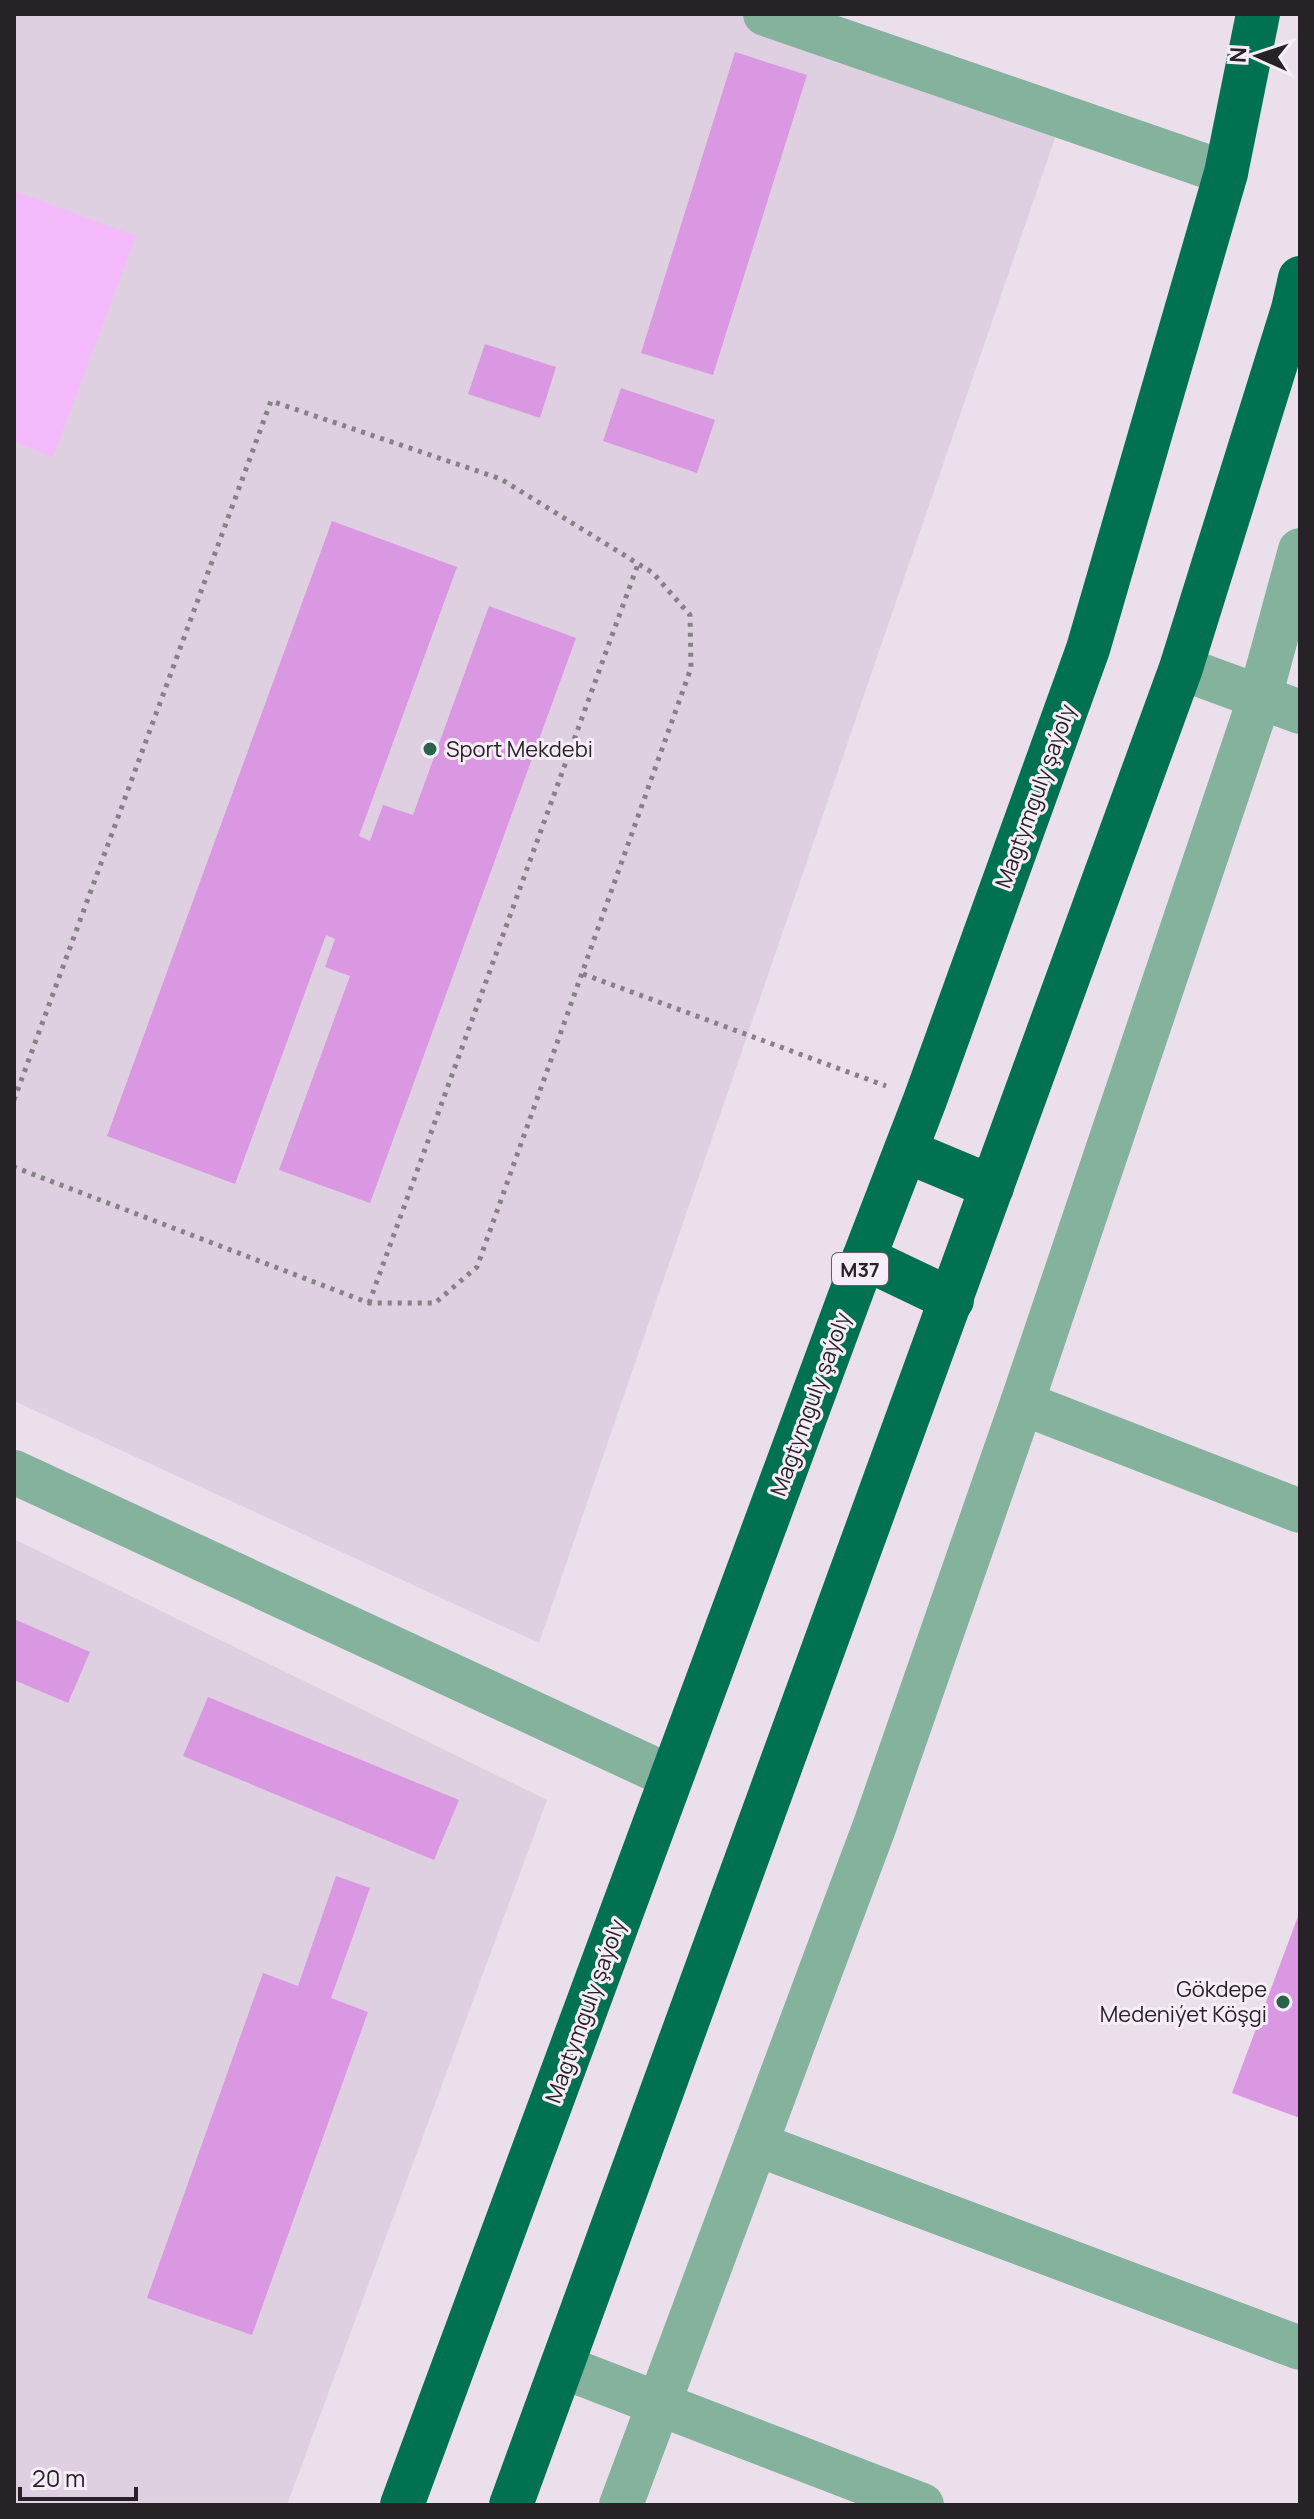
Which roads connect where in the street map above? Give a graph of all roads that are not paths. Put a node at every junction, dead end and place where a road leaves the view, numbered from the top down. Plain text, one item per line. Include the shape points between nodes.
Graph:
1 (765, 14) edge
2 (1258, 14) edge
3 (1226, 173) junction
4 (1300, 278) edge
5 (1300, 550) edge
6 (1181, 668) junction
7 (1260, 697) junction
8 (1300, 712) edge
9 (906, 1151) junction
10 (992, 1187) junction
11 (864, 1258) junction
12 (952, 1300) junction
13 (1022, 1403) junction
14 (14, 1472) edge
15 (1300, 1511) edge
16 (671, 1777) junction
17 (756, 2144) junction
18 (1300, 2348) edge
19 (563, 2367) junction
20 (659, 2402) junction
21 (402, 2505) edge
22 (511, 2505) edge
23 (621, 2505) edge
24 (922, 2505) edge

1 - 3 street
2 - 3 highway, Magtymguly şaýoly / M37
3 - 9 highway, Magtymguly şaýoly / M37 via 1088,649
4 - 6 highway
5 - 7 street
6 - 7 street
6 - 10 highway
7 - 8 street
7 - 13 street
9 - 10 highway
9 - 11 highway, Magtymguly şaýoly / M37
10 - 12 highway
11 - 12 highway
11 - 16 highway, Magtymguly şaýoly / M37
12 - 19 highway
13 - 15 street
13 - 17 street via 875,1825
14 - 16 street
16 - 21 highway, Magtymguly şaýoly / M37
17 - 18 street
17 - 20 street
19 - 20 street
19 - 22 highway
20 - 23 street
20 - 24 street

